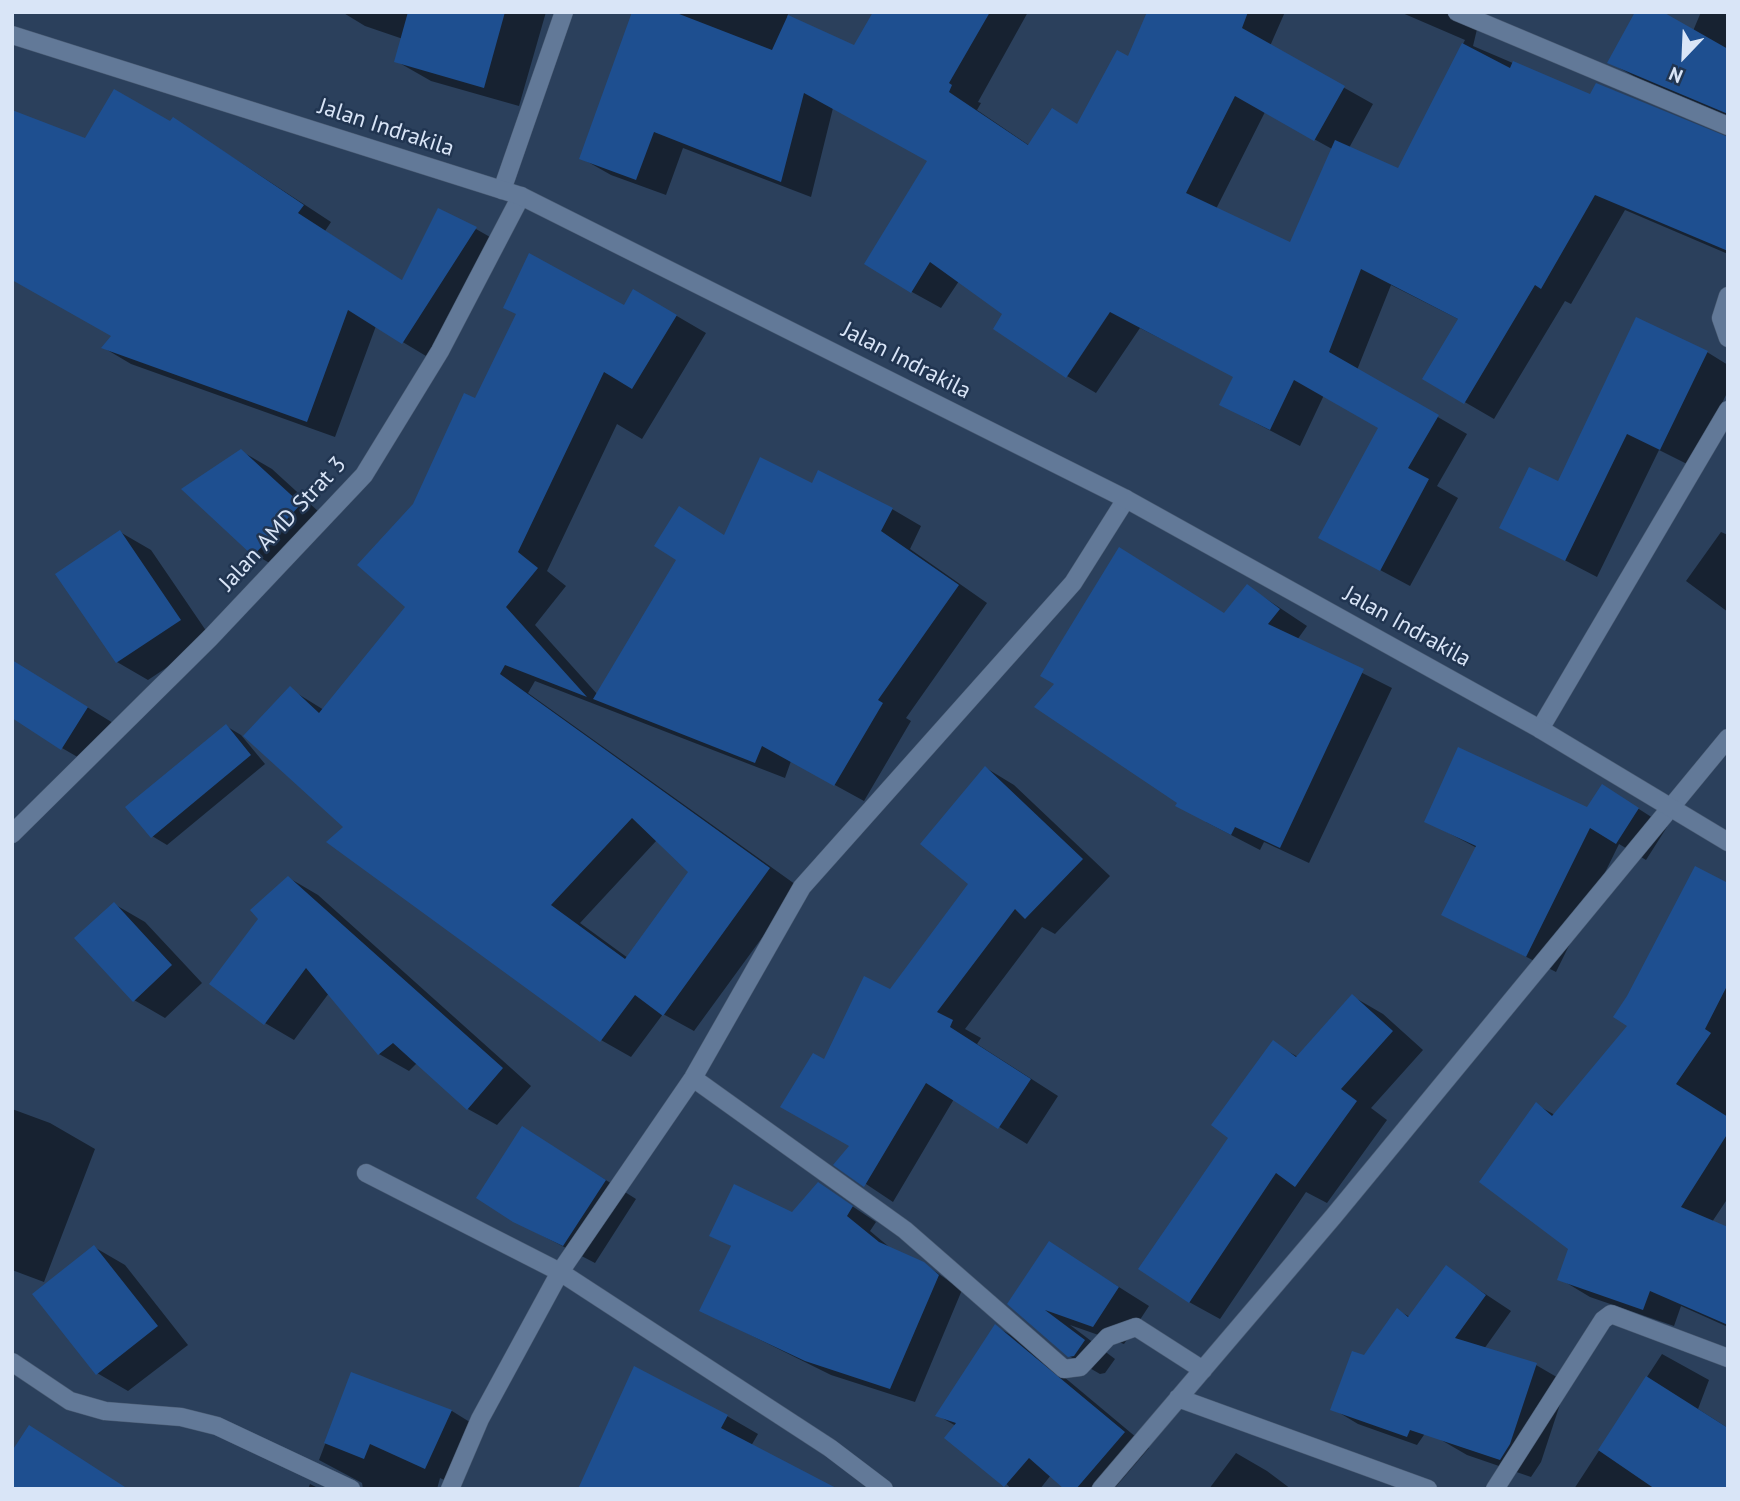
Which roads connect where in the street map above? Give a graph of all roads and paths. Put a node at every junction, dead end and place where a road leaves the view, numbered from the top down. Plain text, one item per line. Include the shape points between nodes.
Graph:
1 (564, 12) edge
2 (1457, 12) edge
3 (12, 35) edge
4 (1728, 127) edge
5 (502, 190) junction
6 (521, 195) junction
7 (1728, 296) edge
8 (1728, 338) edge
9 (1728, 410) edge
10 (1126, 499) junction
11 (1540, 729) junction
12 (1728, 738) edge
13 (1671, 806) junction
14 (12, 834) edge
15 (1728, 842) edge
16 (693, 1078) junction
17 (366, 1173) dead end
18 (560, 1272) junction
19 (1728, 1358) edge
20 (12, 1362) edge
21 (1203, 1370) junction
22 (1178, 1398) junction
23 (351, 1489) edge
24 (450, 1489) edge
25 (884, 1489) edge
26 (1101, 1489) edge
27 (1428, 1489) edge
28 (1495, 1489) edge

1 - 5 street
2 - 4 street
3 - 5 street, Jalan Indrakila
5 - 6 street, Jalan Indrakila
6 - 10 street, Jalan Indrakila
6 - 14 street, Jalan AMD Strat 3 via 440,351 364,475 211,638
7 - 8 street via 1721,318
9 - 11 street
10 - 11 street, Jalan Indrakila
10 - 16 street via 1073,583 802,887
11 - 13 street, Jalan Indrakila
12 - 13 street
13 - 15 street, Jalan Indrakila
13 - 21 street
16 - 18 street
16 - 21 street via 905,1230 1064,1369 1080,1367 1108,1337 1136,1327
17 - 18 street
18 - 24 street via 480,1419
18 - 25 street via 830,1448
19 - 28 street via 1611,1314
20 - 23 street via 70,1401 106,1411 217,1426
21 - 22 street
22 - 26 street
22 - 27 street

